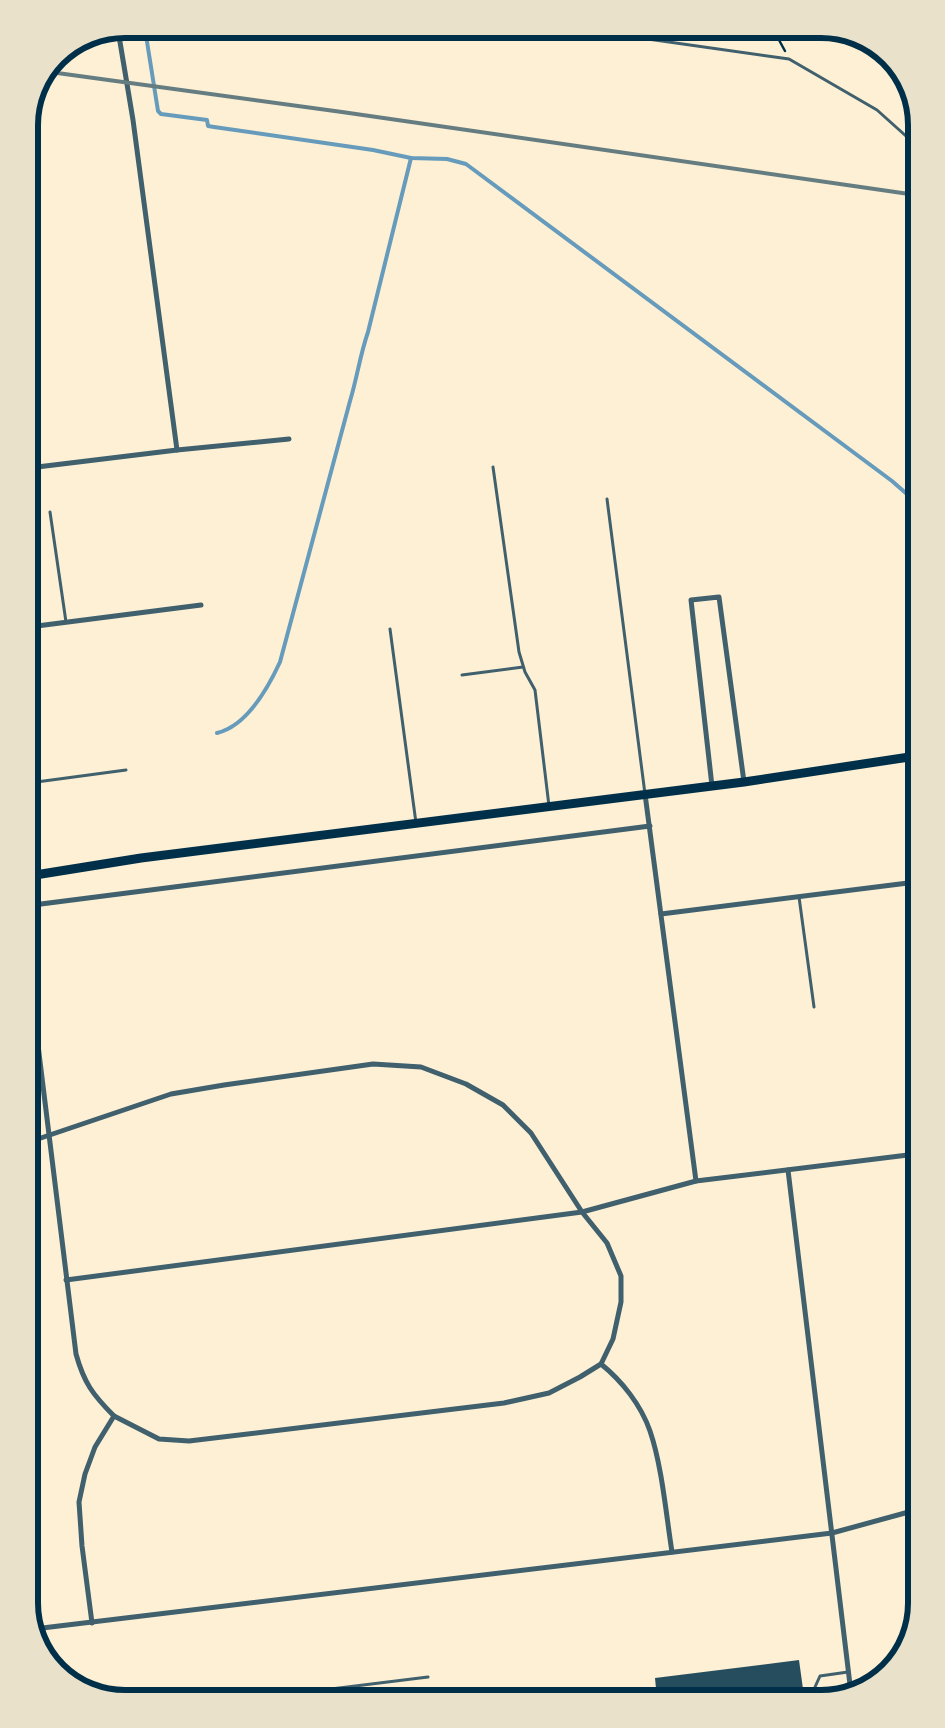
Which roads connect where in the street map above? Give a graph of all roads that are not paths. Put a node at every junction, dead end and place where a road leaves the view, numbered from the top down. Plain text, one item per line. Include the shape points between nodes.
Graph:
1 (119, 38) edge
2 (641, 38) edge
3 (908, 138) edge
4 (289, 439) dead end
5 (177, 450) junction
6 (38, 467) edge
7 (493, 467) dead end
8 (607, 499) dead end
9 (50, 512) dead end
10 (201, 605) dead end
11 (66, 622) junction
12 (38, 626) edge
13 (390, 628) dead end
14 (523, 667) junction
15 (462, 675) dead end
16 (908, 757) edge
17 (126, 770) dead end
18 (38, 782) edge
19 (744, 782) junction
20 (712, 786) junction
21 (645, 794) junction
22 (549, 806) junction
23 (416, 823) junction
24 (650, 826) junction
25 (38, 875) edge
26 (908, 883) edge
27 (799, 896) junction
28 (38, 905) edge
29 (661, 914) junction
30 (814, 1007) dead end
31 (38, 1046) edge
32 (40, 1063) joint
33 (50, 1135) junction
34 (38, 1139) edge
35 (908, 1155) edge
36 (788, 1170) junction
37 (696, 1181) junction
38 (582, 1212) junction
39 (66, 1280) junction
40 (601, 1364) junction
41 (114, 1416) junction
42 (908, 1512) edge
43 (832, 1533) junction
44 (672, 1552) junction
45 (92, 1623) junction
46 (41, 1628) edge
47 (848, 1672) junction
48 (428, 1677) dead end
49 (850, 1685) edge
50 (323, 1690) edge
51 (816, 1690) edge

1 - 5 street
2 - 3 lane via 789,59 877,110
4 - 5 street
5 - 6 street
7 - 14 lane
8 - 21 lane
9 - 11 lane
10 - 11 street
11 - 12 street
13 - 23 lane
14 - 15 lane
14 - 22 lane via 535,690
16 - 19 main road
17 - 18 lane
19 - 20 main road
19 - 20 street via 718,597 691,600
20 - 21 main road
21 - 22 main road
21 - 24 street
22 - 23 main road
23 - 25 main road
24 - 28 street
24 - 29 street
26 - 27 street
27 - 29 street
27 - 30 lane
29 - 37 street
31 - 32 street
32 - 33 street
33 - 34 street
33 - 38 street via 171,1094 197,1089 373,1064 421,1067 466,1084 503,1105 531,1133
33 - 39 street
35 - 36 street
36 - 37 street
36 - 43 street
37 - 38 street
38 - 39 street
38 - 40 street via 607,1243 622,1276 621,1302 613,1339
39 - 41 street via 82,1375 98,1400
40 - 41 street via 549,1392 504,1403 189,1441 159,1439
40 - 44 street via 617,1378 640,1410 650,1431
41 - 45 street via 95,1447 79,1502
42 - 43 street
43 - 44 street
43 - 47 street
44 - 45 street
45 - 46 street
47 - 49 street
47 - 51 lane via 820,1676
48 - 50 lane

